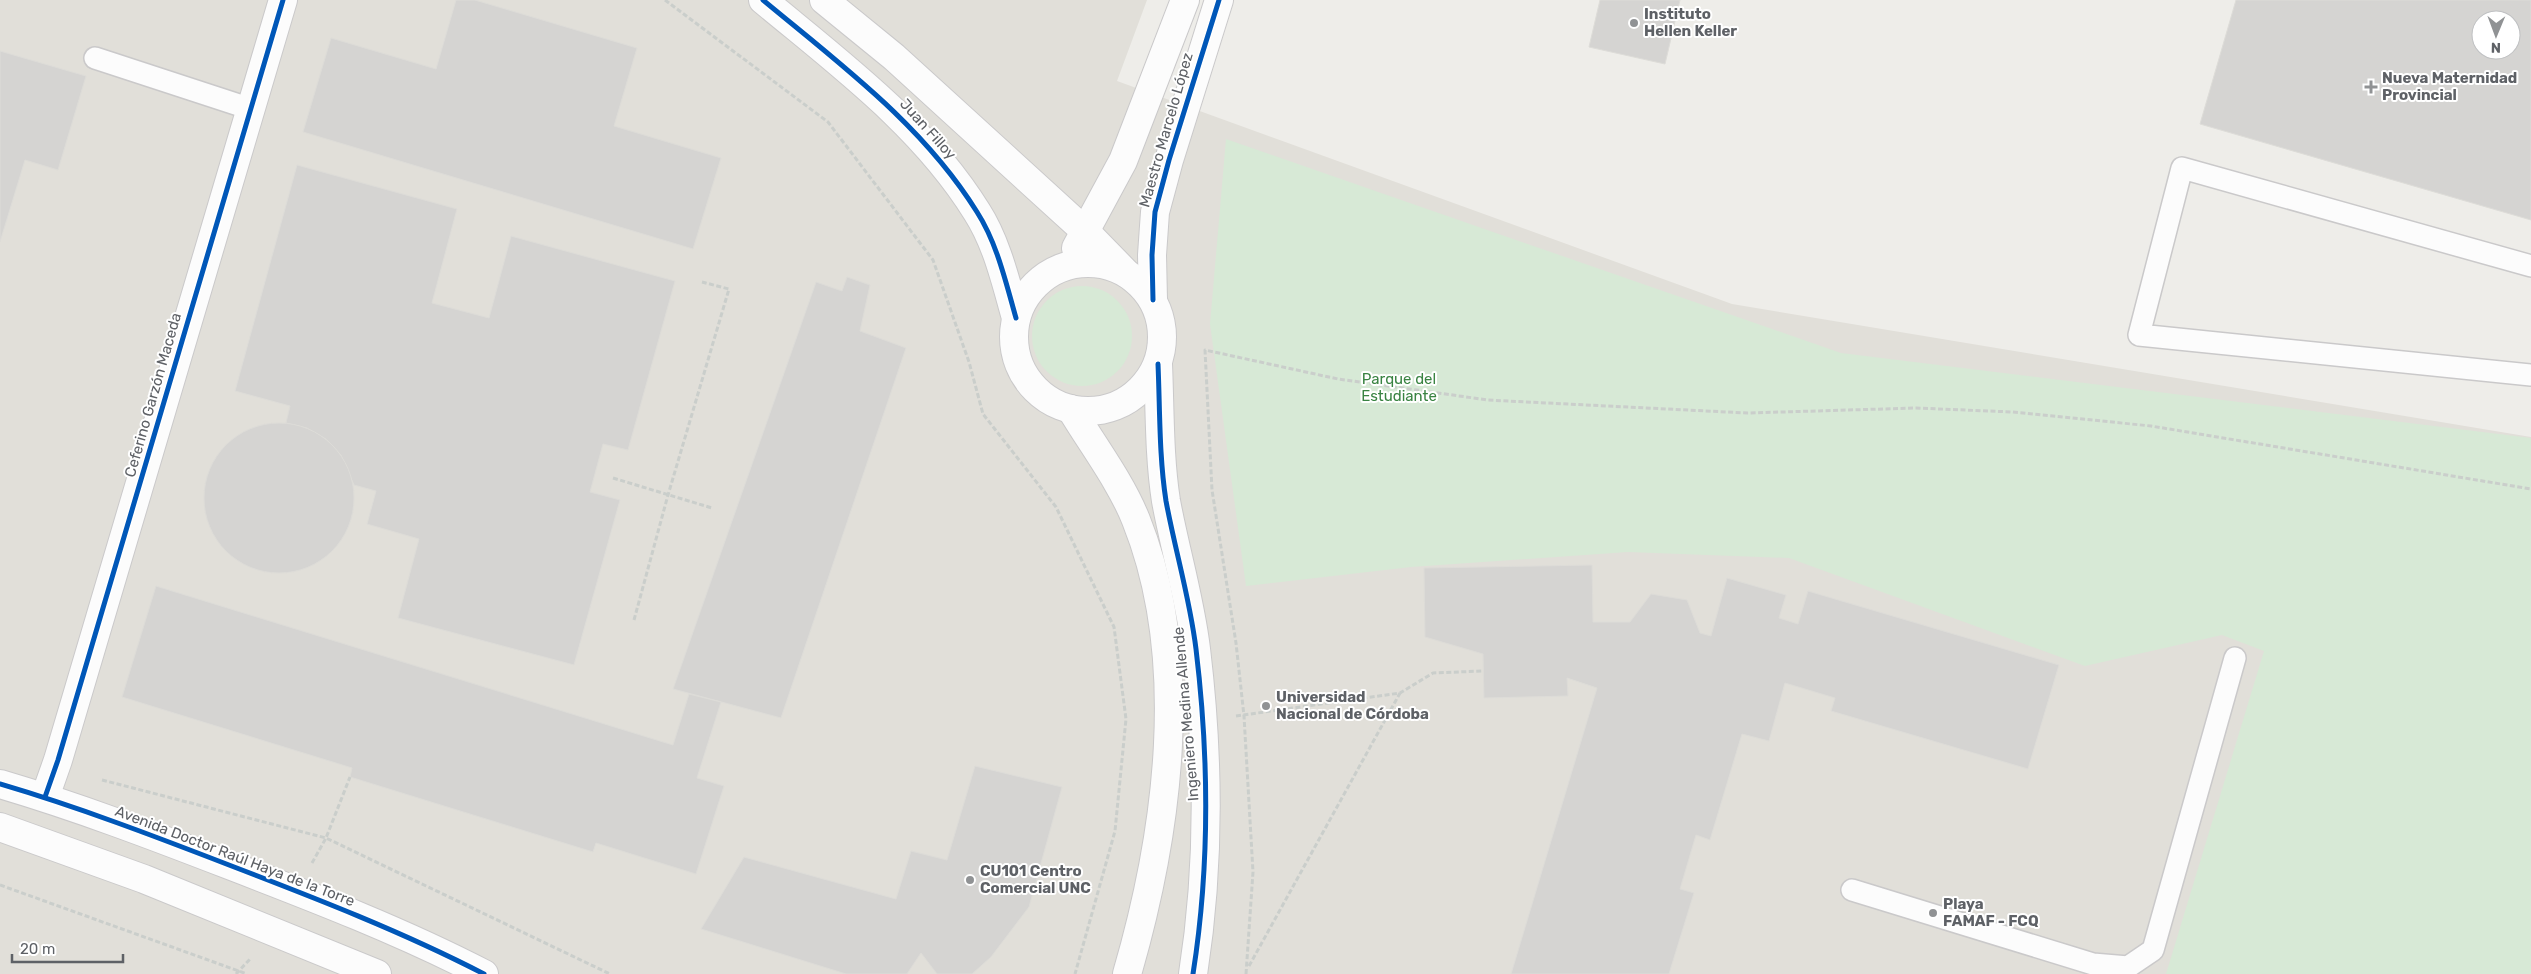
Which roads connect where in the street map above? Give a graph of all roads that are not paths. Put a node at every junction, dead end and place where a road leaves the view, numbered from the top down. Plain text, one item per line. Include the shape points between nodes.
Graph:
1 (283, 0) edge
2 (762, 0) edge
3 (824, 0) edge
4 (1185, 0) edge
5 (1218, 0) edge
6 (95, 58) dead end
7 (251, 109) junction
8 (1086, 232) junction
9 (2531, 266) edge
10 (1064, 267) junction
11 (1125, 272) junction
12 (1153, 300) junction
13 (1016, 318) junction
14 (1158, 364) junction
15 (2531, 375) edge
16 (1071, 409) junction
17 (2236, 658) dead end
18 (0, 784) edge
19 (45, 797) junction
20 (0, 828) edge
21 (1852, 890) dead end
22 (377, 974) edge
23 (484, 974) edge
24 (1127, 974) edge
25 (1193, 974) edge

1 - 7 street, Ceferino Garzón Maceda
2 - 13 street, Juan Filloy via 888,104 947,169 978,213 1000,263
3 - 8 street, Juan Filloy via 894,57
4 - 8 street, Maestro Marcelo López via 1123,161
5 - 12 street, Maestro Marcelo López via 1155,212
6 - 7 lane
7 - 19 street, Ceferino Garzón Maceda
8 - 10 street, Maestro Marcelo López
8 - 11 street, Juan Filloy
9 - 15 lane via 2182,168 2138,335
10 - 11 street via 1095,263
10 - 13 street via 1034,287
11 - 12 street via 1141,284
12 - 14 street via 1160,315 1162,331
13 - 16 street via 1014,337 1024,375 1052,402
14 - 16 street via 1147,383 1132,397 1113,407 1092,411
14 - 25 street, Ingeniero Medina Allende via 1165,492 1196,648 1202,717 1207,809 1201,910
16 - 24 street, Ingeniero Medina Allende via 1136,518 1154,569 1162,617 1170,718 1162,821 1152,877
17 - 21 lane via 2152,950 2128,968 2093,964
18 - 19 street, Avenida Doctor Raúl Haya de la Torre
19 - 23 street, Avenida Doctor Raúl Haya de la Torre via 297,891
20 - 22 street via 144,879

